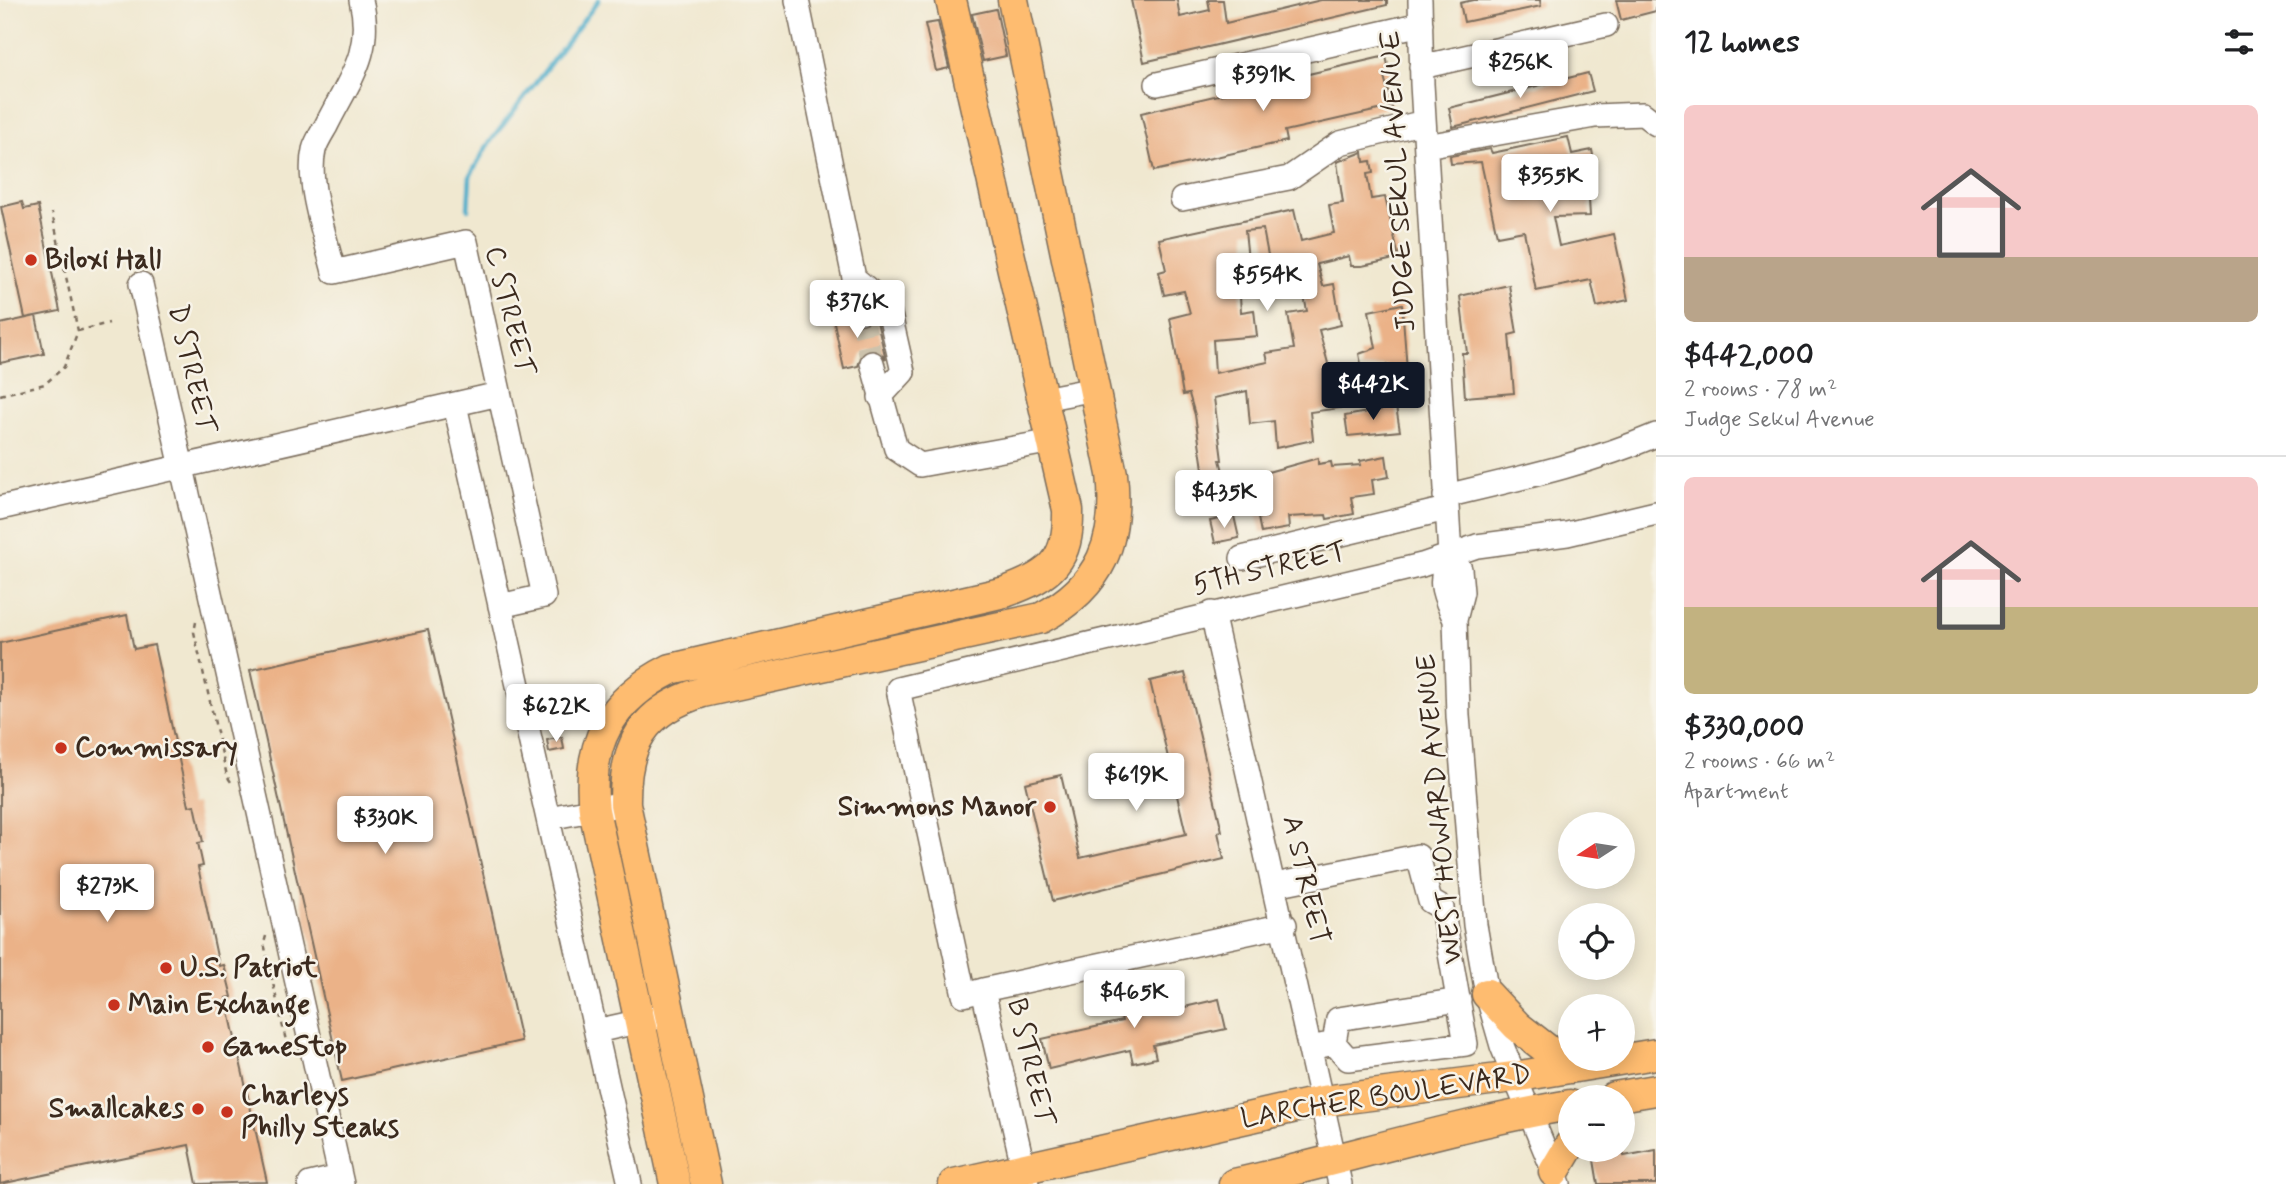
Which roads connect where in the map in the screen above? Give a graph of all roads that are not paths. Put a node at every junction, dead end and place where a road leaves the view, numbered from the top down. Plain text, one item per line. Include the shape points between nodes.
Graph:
1 (361, 0) edge
2 (797, 0) edge
3 (951, 0) edge
4 (1013, 0) edge
5 (1420, 0) edge
6 (1421, 24) junction
7 (1606, 25) dead end
8 (1421, 67) junction
9 (1157, 84) dead end
10 (1424, 122) junction
11 (1656, 124) edge
12 (1426, 146) junction
13 (1182, 199) dead end
14 (854, 278) junction
15 (141, 284) dead end
16 (860, 312) tunnel mouth
17 (872, 363) tunnel mouth
18 (1095, 389) junction
19 (499, 394) junction
20 (880, 397) junction
21 (1043, 399) junction
22 (455, 405) junction
23 (1656, 435) edge
24 (1053, 441) junction
25 (183, 468) junction
26 (0, 508) edge
27 (1446, 511) junction
28 (1656, 513) edge
29 (1450, 556) junction
30 (1242, 558) dead end
31 (500, 606) junction
32 (1212, 613) junction
33 (898, 689) joint
34 (625, 804) junction
35 (594, 810) junction
36 (548, 818) junction
37 (1275, 884) junction
38 (1285, 925) junction
39 (983, 990) junction
40 (1473, 997) junction
41 (670, 1015) junction
42 (641, 1021) junction
43 (596, 1031) junction
44 (1334, 1043) junction
45 (1311, 1048) junction
46 (1656, 1054) edge
47 (1635, 1057) edge
48 (1558, 1058) edge
49 (1558, 1070) edge
50 (1514, 1077) junction
51 (1656, 1090) edge
52 (1635, 1094) edge
53 (1323, 1101) junction
54 (1558, 1107) edge
55 (1528, 1112) junction
56 (1338, 1173) edge
57 (1025, 1176) edge
58 (1556, 1178) edge
59 (341, 1181) edge
60 (707, 1183) edge
61 (310, 1184) edge
62 (630, 1184) edge
63 (675, 1184) edge
64 (954, 1184) edge
65 (1234, 1184) edge

1 - 19 street, C STREET via 365,43 354,76 314,149 312,170 334,272 466,242
2 - 14 street
3 - 21 main road
4 - 18 main road
5 - 6 street, JUDGE SEKUL AVENUE
6 - 8 street, JUDGE SEKUL AVENUE
6 - 9 street
7 - 8 street
8 - 10 street, JUDGE SEKUL AVENUE
10 - 12 street, JUDGE SEKUL AVENUE
10 - 13 street via 1340,143 1289,178
11 - 12 street via 1643,114 1595,116
12 - 27 street, JUDGE SEKUL AVENUE
14 - 16 street
14 - 20 street via 888,306 903,372
15 - 25 street, D STREET
17 - 20 street
18 - 21 street
18 - 34 main road via 1112,474 1114,523 1098,567 1070,601 1021,625 684,698 658,714 634,744 627,761
19 - 22 street
19 - 31 street, C STREET via 544,596
20 - 24 street via 896,449 920,465
21 - 24 main road
22 - 25 street
22 - 31 street
23 - 27 street
24 - 35 main road via 1068,521 1063,552 1055,566 1005,592 691,662 648,680 629,695 602,733 594,755
25 - 26 street
25 - 59 street, D STREET
27 - 29 street, WEST HOWARD AVENUE
27 - 30 street
28 - 29 street, 5TH STREET via 1567,534 1477,546
29 - 32 street, 5TH STREET
29 - 40 street, WEST HOWARD AVENUE via 1460,569 1462,592 1455,620 1475,925
31 - 36 street
32 - 33 street, 5TH STREET
32 - 37 street, A STREET
33 - 39 street, B STREET via 964,995
34 - 35 street
34 - 41 main road
35 - 36 street
35 - 42 main road
36 - 43 street
37 - 38 street, A STREET
37 - 40 street via 1418,856 1430,901 1442,908
38 - 39 street
38 - 45 street, A STREET
39 - 57 street, B STREET
40 - 44 street via 1338,1019
40 - 44 street via 1466,1044 1348,1059
40 - 48 main road
40 - 50 street, WEST HOWARD AVENUE
41 - 42 street
41 - 60 main road
42 - 43 street
42 - 63 main road
43 - 62 street
44 - 45 street
45 - 53 street, A STREET
46 - 47 main road, LARCHER BOULEVARD
49 - 50 main road, LARCHER BOULEVARD
50 - 53 main road, LARCHER BOULEVARD
50 - 55 street, WEST HOWARD AVENUE
51 - 52 main road
53 - 56 street, A STREET
53 - 57 main road, LARCHER BOULEVARD
54 - 55 main road, LARCHER BOULEVARD
55 - 56 main road, LARCHER BOULEVARD via 1392,1144
55 - 58 street, WEST HOWARD AVENUE
56 - 65 main road, LARCHER BOULEVARD
57 - 64 main road, LARCHER BOULEVARD
59 - 61 street

